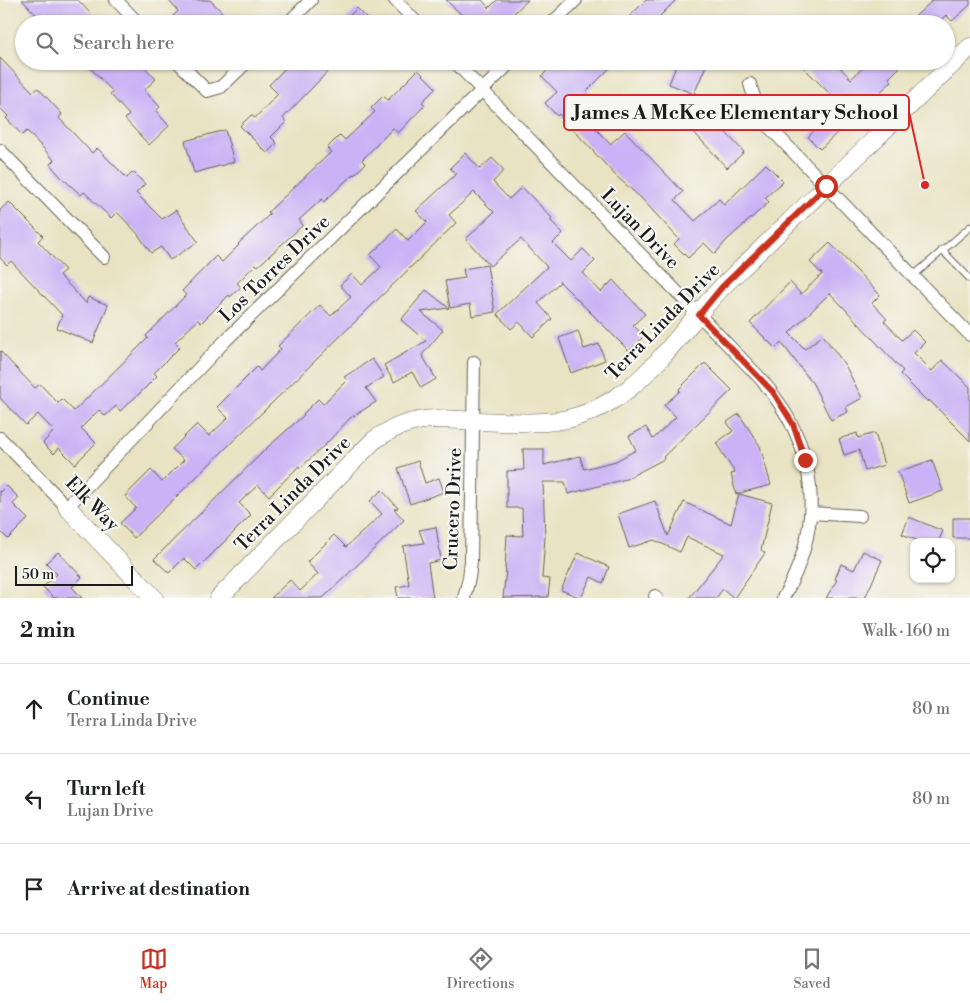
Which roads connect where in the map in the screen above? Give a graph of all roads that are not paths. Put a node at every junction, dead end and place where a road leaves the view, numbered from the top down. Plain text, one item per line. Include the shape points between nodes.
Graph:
1 (116, 0) edge
2 (311, 0) edge
3 (395, 0) edge
4 (576, 0) edge
5 (130, 15) edge
6 (296, 15) edge
7 (409, 15) edge
8 (560, 15) edge
9 (970, 47) edge
10 (955, 61) edge
11 (186, 70) edge
12 (239, 70) edge
13 (462, 70) edge
14 (503, 70) edge
15 (946, 70) edge
16 (750, 84) dead end
17 (482, 91) junction
18 (0, 150) edge
19 (826, 186) junction
20 (970, 227) edge
21 (942, 250) junction
22 (104, 257) dead end
23 (913, 276) junction
24 (970, 278) edge
25 (699, 315) junction
26 (970, 335) edge
27 (474, 362) dead end
28 (473, 420) junction
29 (0, 438) edge
30 (67, 507) junction
31 (810, 513) junction
32 (860, 516) dead end
33 (154, 598) edge
34 (218, 598) edge
35 (464, 598) edge
36 (783, 598) edge

1 - 5 street
2 - 6 street
3 - 7 street
4 - 8 street
9 - 10 street, Terra Linda Drive
11 - 12 street via 207,92 221,87
13 - 17 street, Lujan Drive
14 - 17 street, Los Torres Drive
15 - 19 street, Terra Linda Drive
16 - 19 street via 771,128
17 - 25 street, Lujan Drive
17 - 30 street, Los Torres Drive via 225,341
18 - 22 street
19 - 23 street
19 - 25 street, Terra Linda Drive via 722,287
20 - 21 lane
21 - 23 lane
21 - 24 lane
23 - 26 street
25 - 28 street, Terra Linda Drive via 643,376 600,408 548,422
25 - 31 street, Lujan Drive via 773,392 788,416 805,460
27 - 28 street, Crucero Drive
28 - 34 street, Terra Linda Drive via 418,420 387,431 373,441
28 - 35 street, Crucero Drive via 471,561
29 - 30 street, Elk Way
30 - 33 street, Elk Way
31 - 32 street
31 - 36 street, Lujan Drive via 804,550

